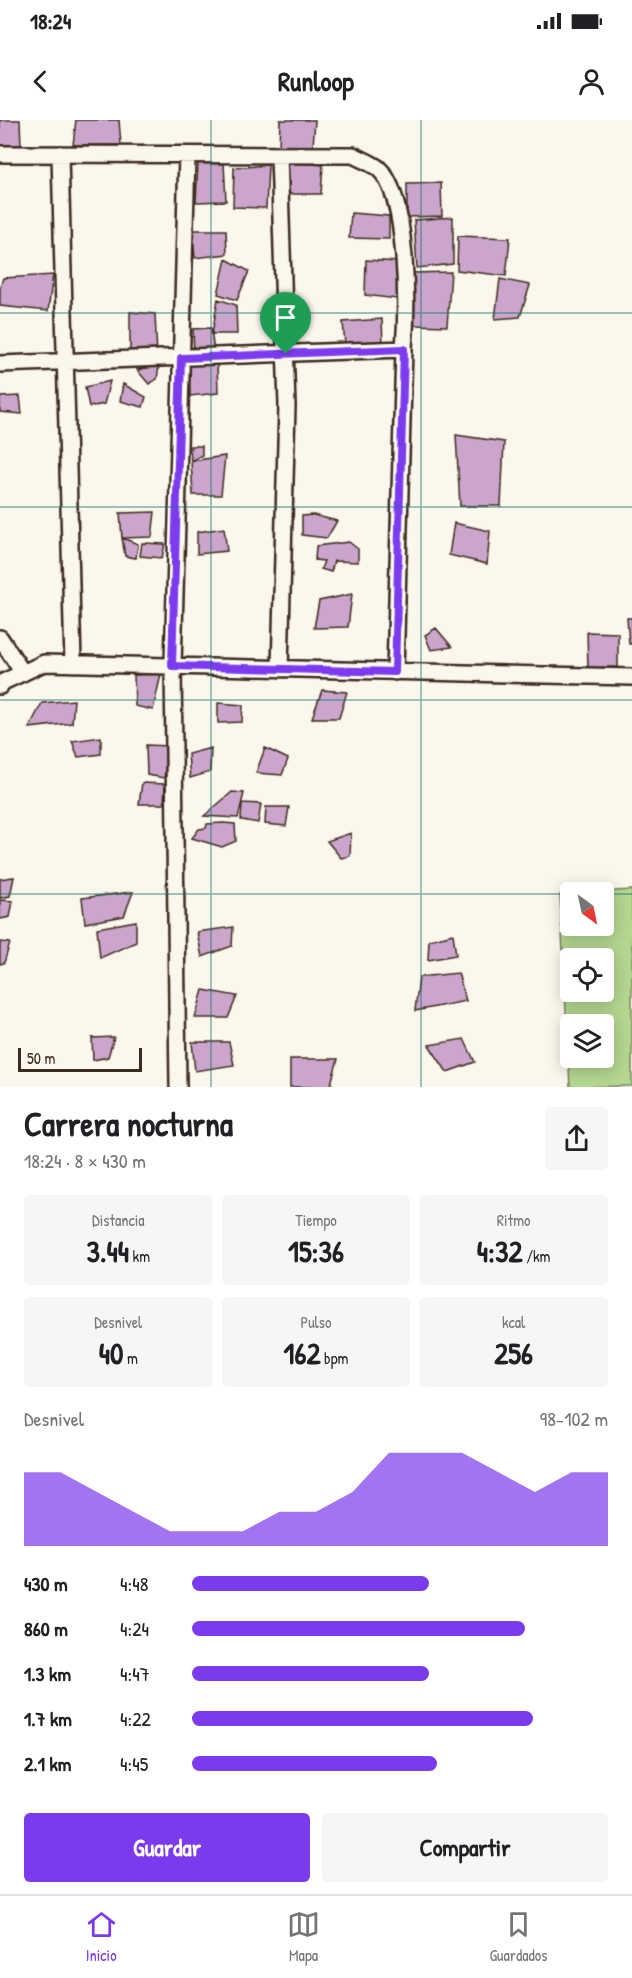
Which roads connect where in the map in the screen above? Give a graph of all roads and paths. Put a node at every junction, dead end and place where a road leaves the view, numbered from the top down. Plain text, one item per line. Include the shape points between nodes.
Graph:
1 (0, 154) edge
2 (60, 154) junction
3 (187, 155) junction
4 (279, 155) junction
5 (404, 349) junction
6 (286, 354) junction
7 (181, 358) junction
8 (65, 362) junction
9 (0, 364) edge
10 (0, 638) edge
11 (72, 664) junction
12 (172, 666) junction
13 (280, 669) junction
14 (395, 672) junction
15 (23, 673) junction
16 (632, 677) edge
17 (0, 686) edge
18 (178, 1087) edge

1 - 2 street
2 - 3 street
2 - 8 street
3 - 4 street
3 - 7 street
4 - 5 street via 353,155 378,169 388,183 401,226 404,255
4 - 6 street
5 - 6 street
5 - 14 street
6 - 7 street
6 - 13 street
7 - 8 street
7 - 12 street
8 - 9 street
8 - 11 street
10 - 15 street
11 - 12 street
11 - 15 street via 44,663
12 - 13 street
12 - 18 street
13 - 14 street
14 - 16 street
15 - 17 street

